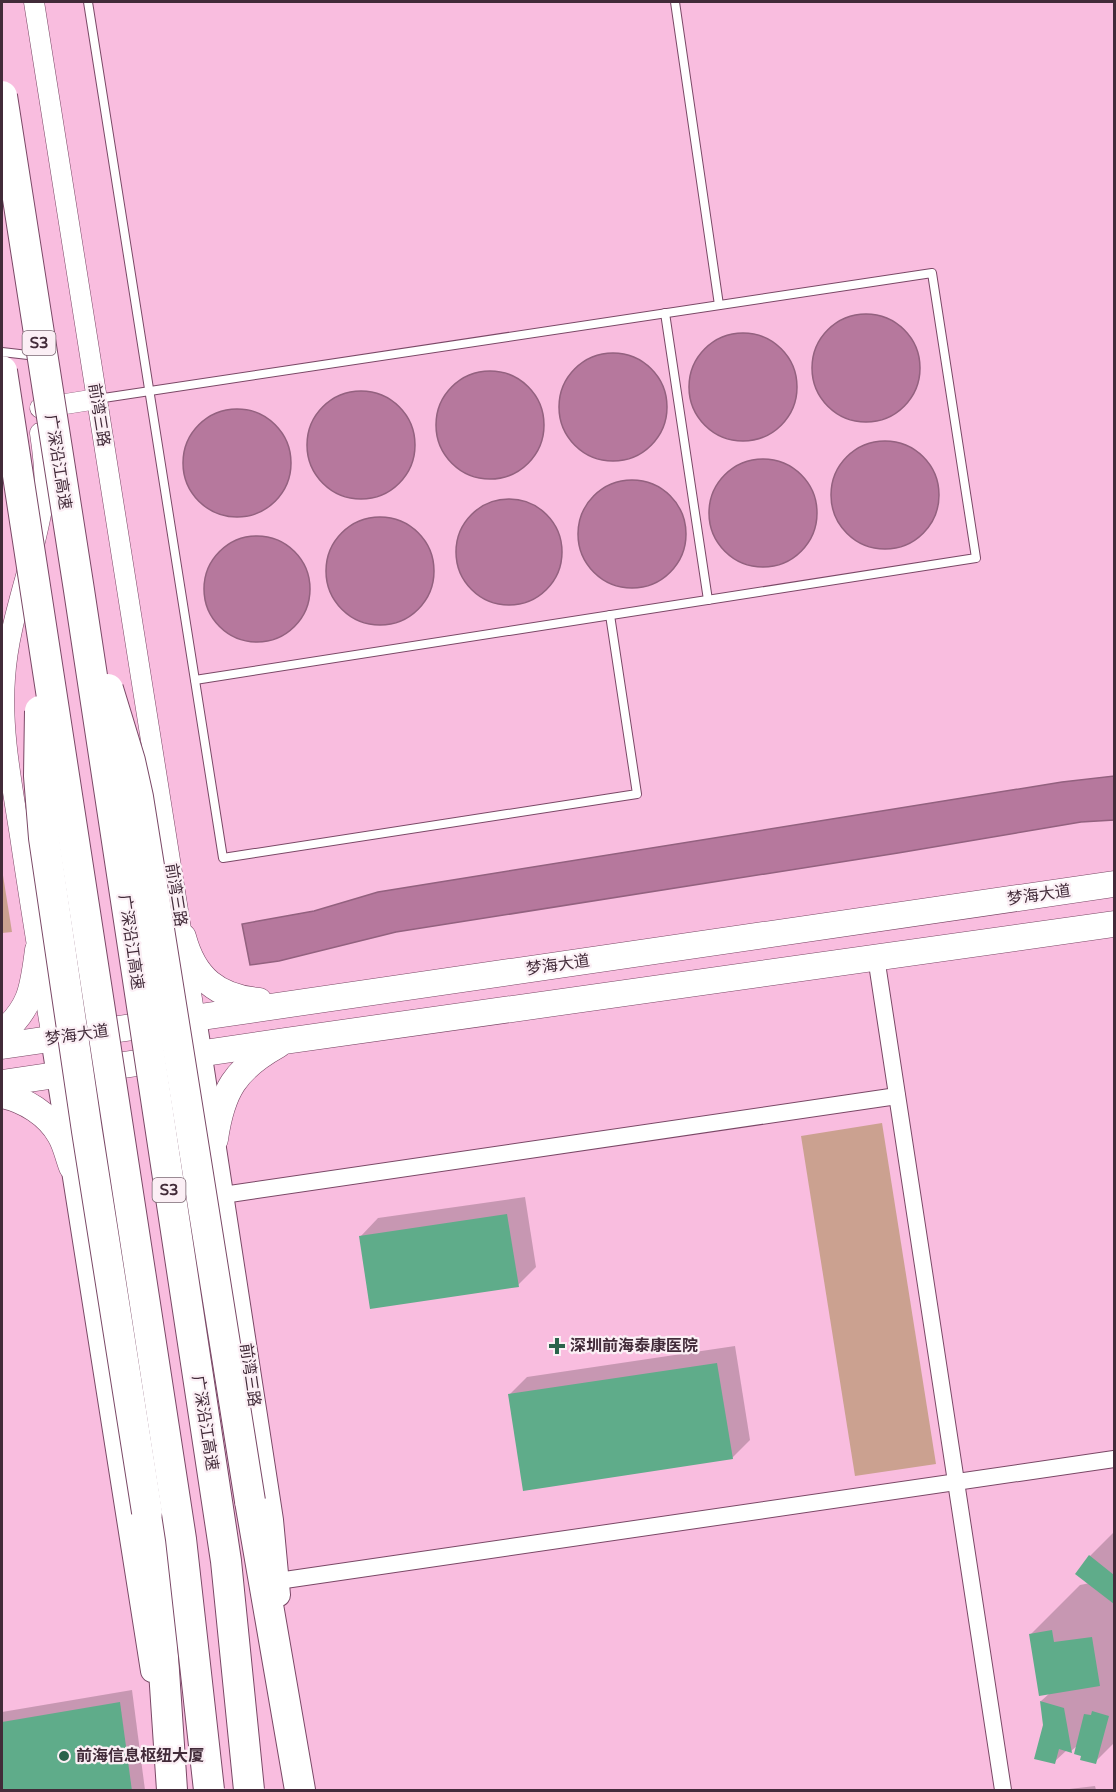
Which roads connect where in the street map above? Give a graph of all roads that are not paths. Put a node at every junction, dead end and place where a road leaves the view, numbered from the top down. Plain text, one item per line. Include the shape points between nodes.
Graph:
1 (34, 2) edge
2 (88, 2) edge
3 (675, 2) edge
4 (2, 96) edge
5 (2, 190) edge
6 (719, 305) junction
7 (665, 313) junction
8 (2, 352) edge
9 (28, 355) junction
10 (2, 370) edge
11 (150, 391) junction
12 (97, 399) junction
13 (36, 409) junction
14 (79, 590) junction
15 (708, 600) junction
16 (39, 609) junction
17 (610, 615) junction
18 (195, 680) junction
19 (3, 694) edge
20 (1114, 884) edge
21 (1114, 924) edge
22 (183, 937) junction
23 (38, 950) junction
24 (876, 957) junction
25 (287, 1004) junction
26 (195, 1018) junction
27 (2, 1033) edge
28 (52, 1038) junction
29 (285, 1041) junction
30 (2, 1046) edge
31 (201, 1053) junction
32 (57, 1075) junction
33 (2, 1083) edge
34 (2, 1095) edge
35 (897, 1096) junction
36 (215, 1139) junction
37 (72, 1167) junction
38 (223, 1195) junction
39 (1114, 1459) edge
40 (956, 1482) junction
41 (278, 1581) junction
42 (300, 1790) edge
43 (171, 1791) edge
44 (209, 1791) edge
45 (249, 1791) edge
46 (1003, 1791) edge

1 - 12 street, 前湾三路
2 - 11 lane
3 - 6 lane
4 - 14 highway, 广深沿江高速 / S3, bridge
5 - 9 street
6 - 7 lane
6 - 15 lane via 932,273 976,558
7 - 11 lane
7 - 15 lane
8 - 9 lane
9 - 13 street
10 - 16 highway, S3, bridge
11 - 12 lane
11 - 18 lane
12 - 13 street
12 - 22 street, 前湾三路
13 - 19 street via 44,493 12,624
14 - 42 highway, bridge via 138,797
14 - 45 highway, 广深沿江高速 / S3, bridge via 226,1561
15 - 17 lane
16 - 43 highway, bridge via 39,776 44,838 157,1577
16 - 44 highway, S3, bridge via 181,1539
17 - 18 lane
17 - 18 lane via 637,794 223,858
19 - 23 street via 8,753
20 - 25 main road, 梦海大道
21 - 24 main road
22 - 25 main road via 193,964 214,987 245,1000
22 - 26 street, 前湾三路
23 - 27 main road via 33,989 25,1007
23 - 28 street
24 - 29 main road
24 - 35 street
25 - 26 main road, 梦海大道
26 - 28 main road, 梦海大道
26 - 31 main road, 前湾三路
28 - 30 main road, 梦海大道
28 - 32 main road
29 - 31 main road
29 - 36 main road via 249,1063 238,1076 218,1114
31 - 32 main road
31 - 36 main road, 前湾三路
32 - 33 main road
32 - 37 main road
34 - 37 main road via 16,1098 48,1119 61,1136
35 - 38 street
35 - 40 street
36 - 38 main road, 前湾三路
37 - 43 main road
38 - 41 main road, 前湾三路
39 - 40 street
40 - 41 street
40 - 46 street
41 - 42 main road, 前湾三路

